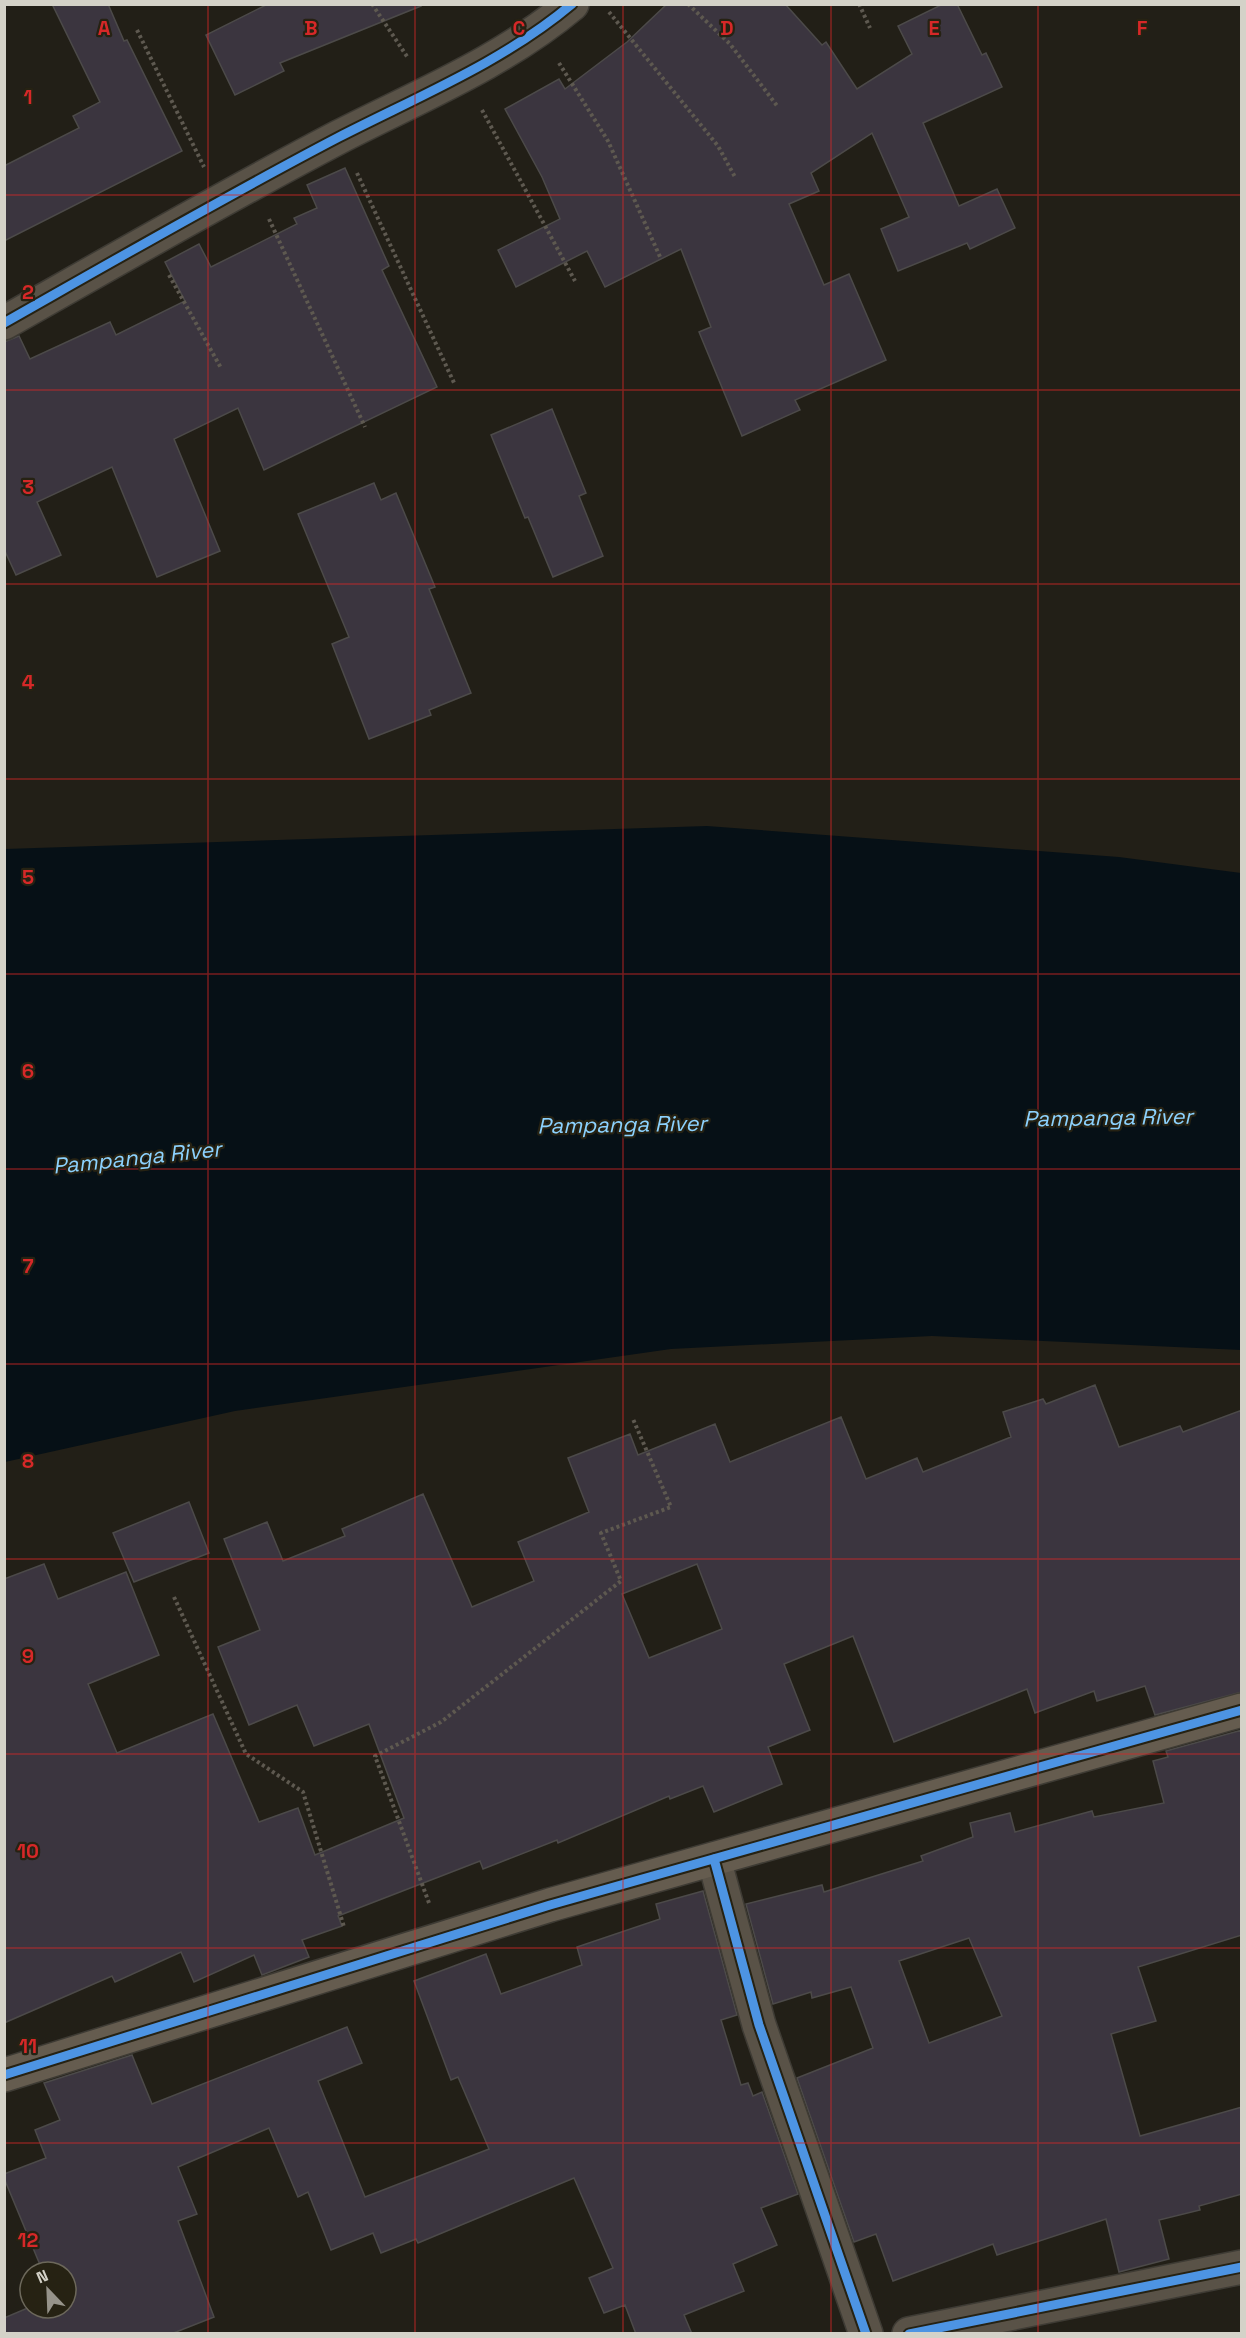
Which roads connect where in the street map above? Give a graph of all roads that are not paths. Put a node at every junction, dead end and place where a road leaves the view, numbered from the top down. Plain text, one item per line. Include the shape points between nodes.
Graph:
1 (572, 4) edge
2 (4, 323) edge
3 (1242, 1710) edge
4 (714, 1858) junction
5 (4, 2075) edge
6 (1242, 2267) edge
7 (866, 2334) edge
8 (909, 2334) edge

1 - 2 street via 539,32 463,75 220,200
3 - 4 street
4 - 5 street
4 - 7 street via 759,2025
6 - 8 street

